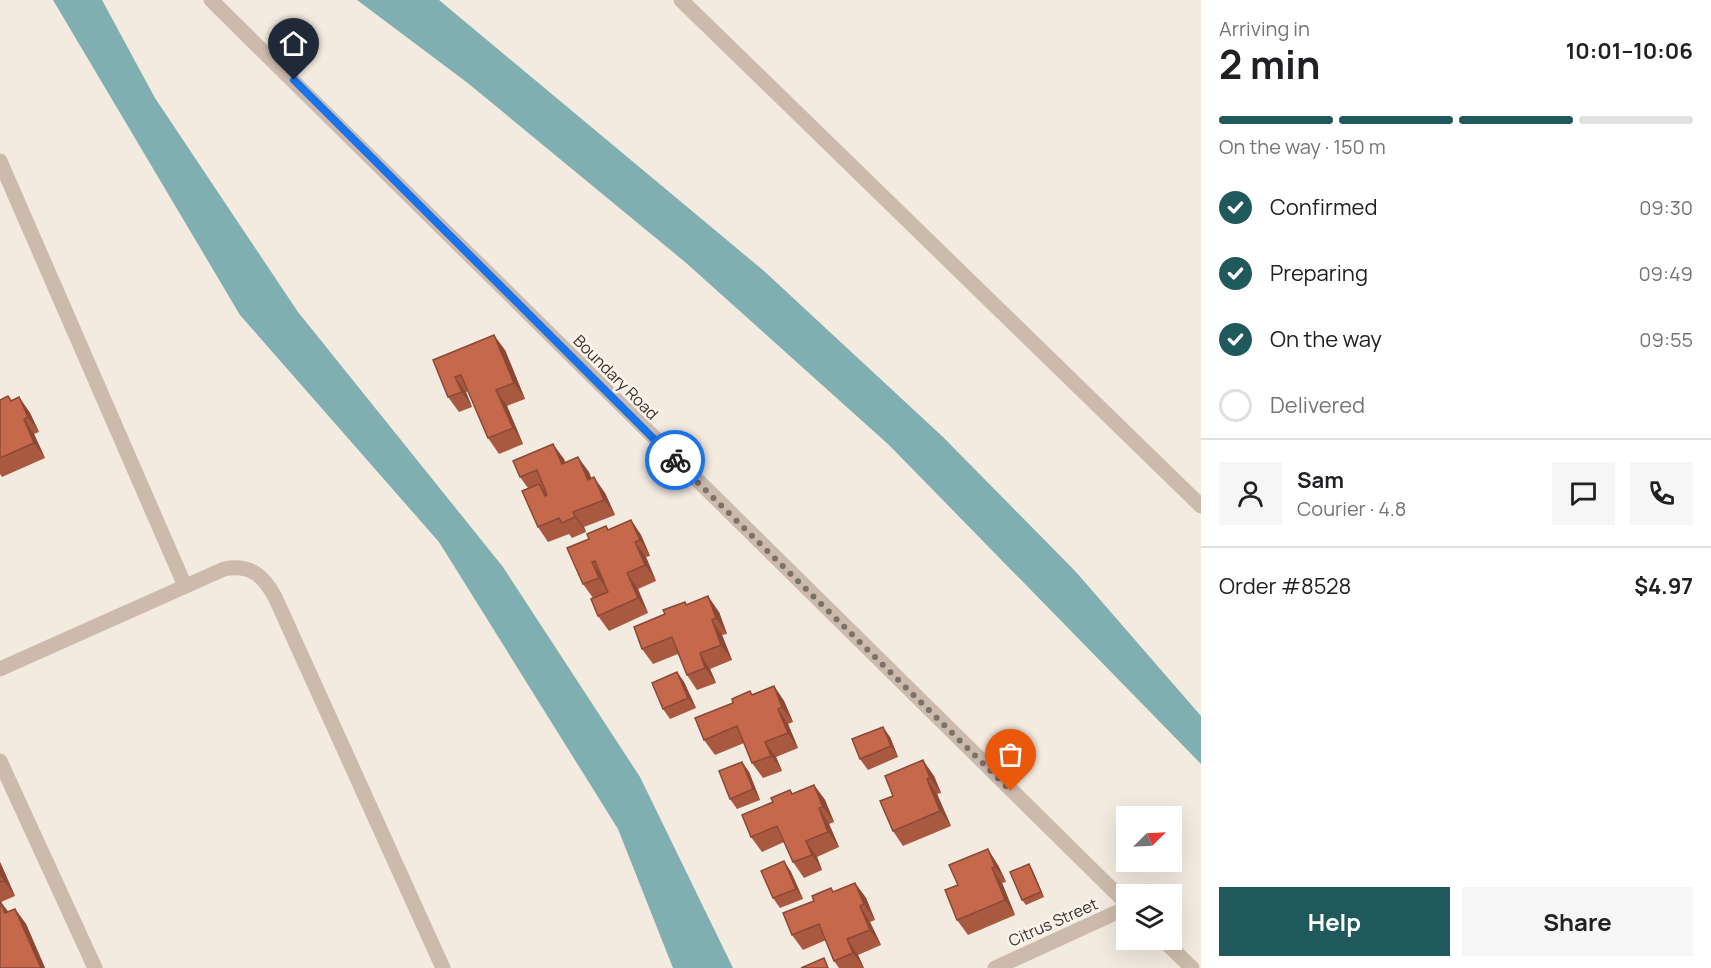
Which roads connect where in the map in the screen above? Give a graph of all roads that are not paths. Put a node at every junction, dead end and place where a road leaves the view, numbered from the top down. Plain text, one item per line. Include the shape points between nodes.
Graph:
1 (211, 0) edge
2 (681, 0) edge
3 (0, 161) edge
4 (1201, 506) edge
5 (185, 586) junction
6 (0, 669) edge
7 (0, 761) edge
8 (1116, 893) edge
9 (1116, 913) edge
10 (1173, 950) edge
11 (95, 968) edge
12 (443, 968) edge
13 (995, 968) edge
14 (1192, 968) edge

1 - 8 street, Boundary Road
2 - 4 street
3 - 5 street
5 - 6 street
5 - 12 street via 236,566 248,568 267,583
7 - 11 street
9 - 13 street, Citrus Street
10 - 14 street

